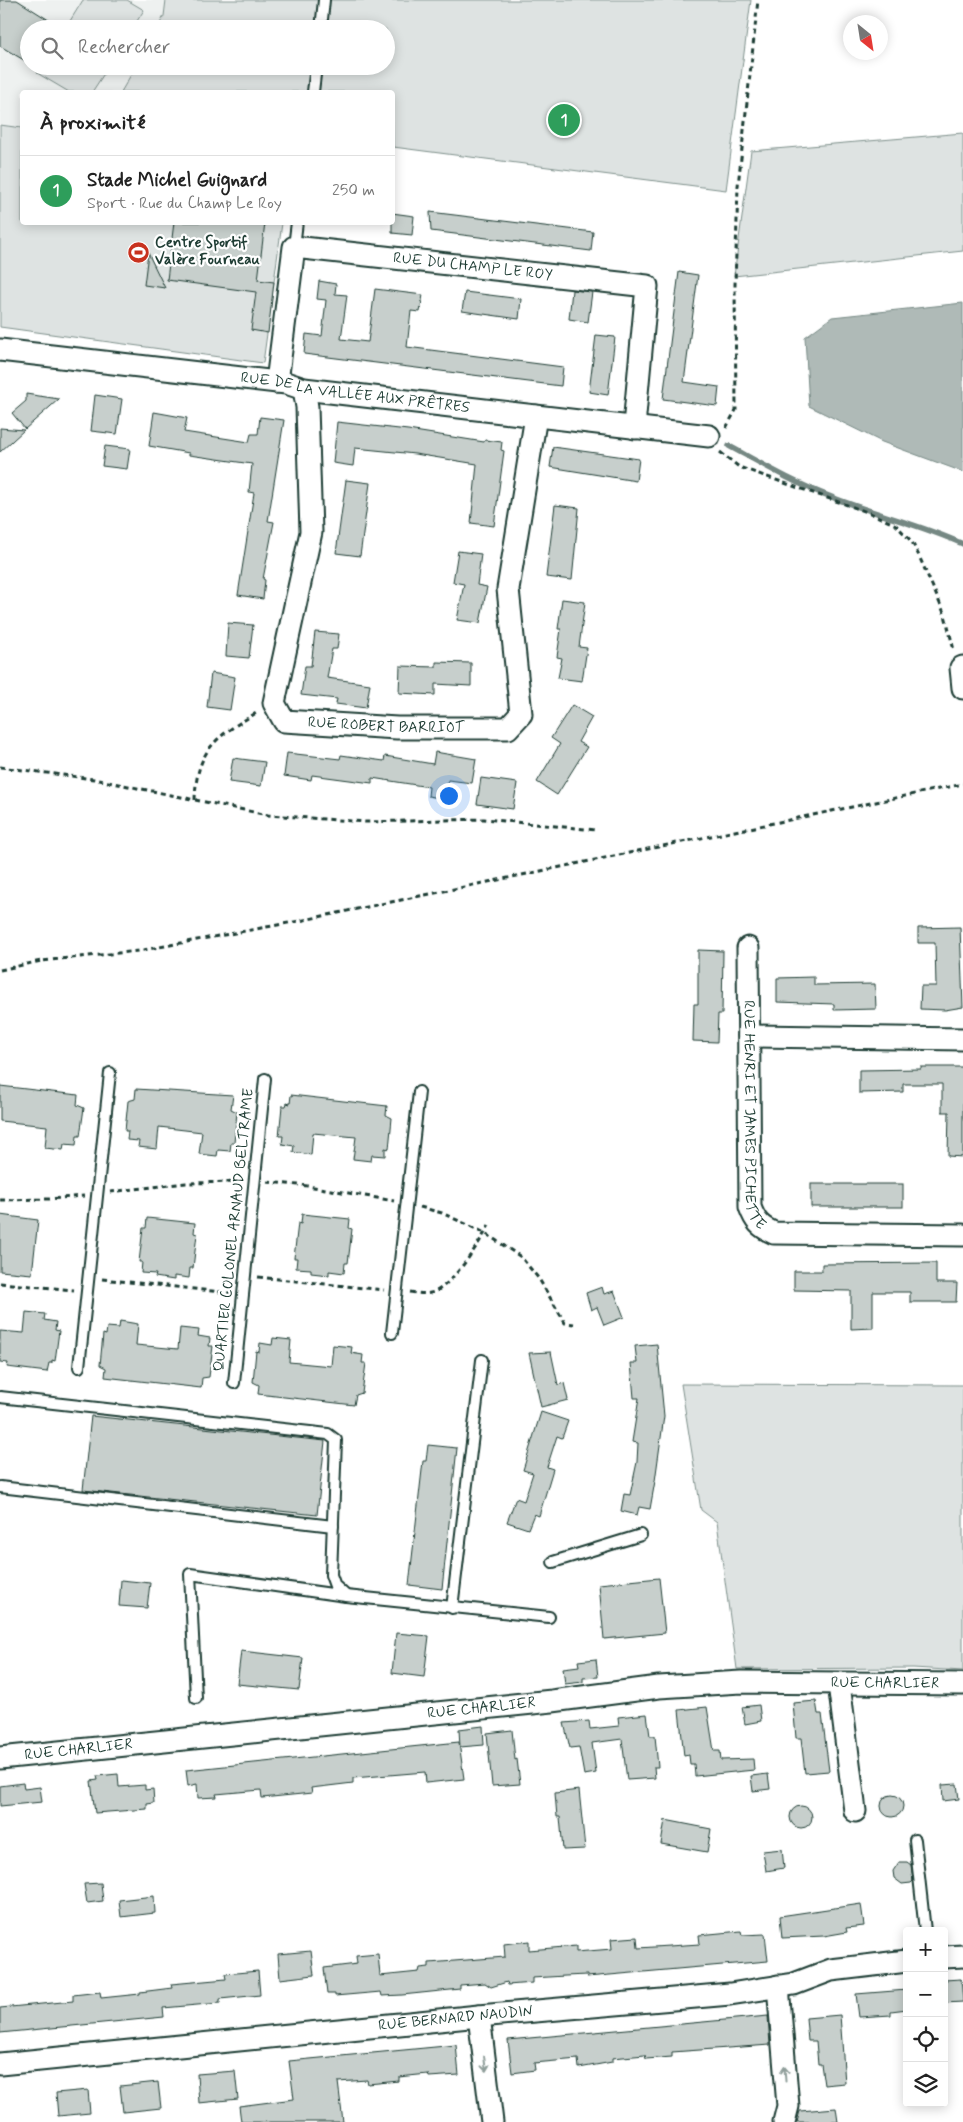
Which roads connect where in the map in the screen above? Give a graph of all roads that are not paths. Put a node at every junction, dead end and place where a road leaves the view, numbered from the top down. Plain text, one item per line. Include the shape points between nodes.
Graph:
1 (324, 0) edge
2 (322, 20) edge
3 (315, 75) edge
4 (313, 90) edge
5 (297, 225) edge
6 (294, 247) junction
7 (0, 350) edge
8 (277, 382) junction
9 (304, 389) junction
10 (536, 416) junction
11 (635, 428) junction
12 (709, 436) road end
13 (748, 948) dead end
14 (749, 1036) junction
15 (963, 1039) edge
16 (110, 1074) dead end
17 (265, 1079) dead end
18 (420, 1092) dead end
19 (963, 1235) edge
20 (392, 1332) dead end
21 (482, 1360) dead end
22 (79, 1367) dead end
23 (234, 1383) dead end
24 (0, 1396) edge
25 (0, 1488) edge
26 (333, 1526) junction
27 (641, 1535) dead end
28 (553, 1562) dead end
29 (346, 1596) junction
30 (452, 1608) junction
31 (549, 1617) dead end
32 (839, 1684) junction
33 (963, 1684) edge
34 (196, 1698) dead end
35 (0, 1758) edge
36 (855, 1811) dead end
37 (915, 1840) dead end
38 (925, 1927) edge
39 (963, 1956) edge
40 (948, 1957) edge
41 (903, 1961) edge
42 (778, 1986) junction
43 (479, 2016) junction
44 (0, 2064) edge
45 (492, 2122) edge
46 (784, 2122) edge

1 - 2 lane
3 - 4 lane
5 - 6 lane
6 - 8 street
6 - 11 street, RUE DU CHAMP LE ROY via 647,286
7 - 8 street, RUE DE LA VALLÉE AUX PRÊTRES
8 - 9 street, RUE DE LA VALLÉE AUX PRÊTRES
9 - 10 street, RUE DE LA VALLÉE AUX PRÊTRES
9 - 10 street, RUE ROBERT BARRIOT via 311,532 274,703 284,721 398,728 508,728 521,714 508,589
10 - 11 street, RUE DE LA VALLÉE AUX PRÊTRES
11 - 12 street, RUE DE LA VALLÉE AUX PRÊTRES
13 - 14 street, RUE HENRI ET JAMES PICHETTE
14 - 15 street
14 - 19 street, RUE HENRI ET JAMES PICHETTE via 750,1206 760,1226 774,1233
16 - 22 lane
17 - 23 lane, QUARTIER COLONEL ARNAUD BELTRAME
18 - 20 lane
21 - 30 lane
24 - 26 lane via 328,1434 336,1440
25 - 26 lane
26 - 29 lane via 331,1575 335,1586
27 - 28 lane
29 - 30 lane
29 - 34 lane via 190,1574
30 - 31 lane
32 - 33 street, RUE CHARLIER
32 - 35 street, RUE CHARLIER via 741,1682 659,1687
32 - 36 street
37 - 38 lane
39 - 40 street
41 - 42 street, RUE BERNARD NAUDIN via 831,1970 794,1984
42 - 43 street, RUE BERNARD NAUDIN via 730,1994
46 -> 42 street via 788,2106
43 - 44 street, RUE BERNARD NAUDIN
43 -> 45 street

